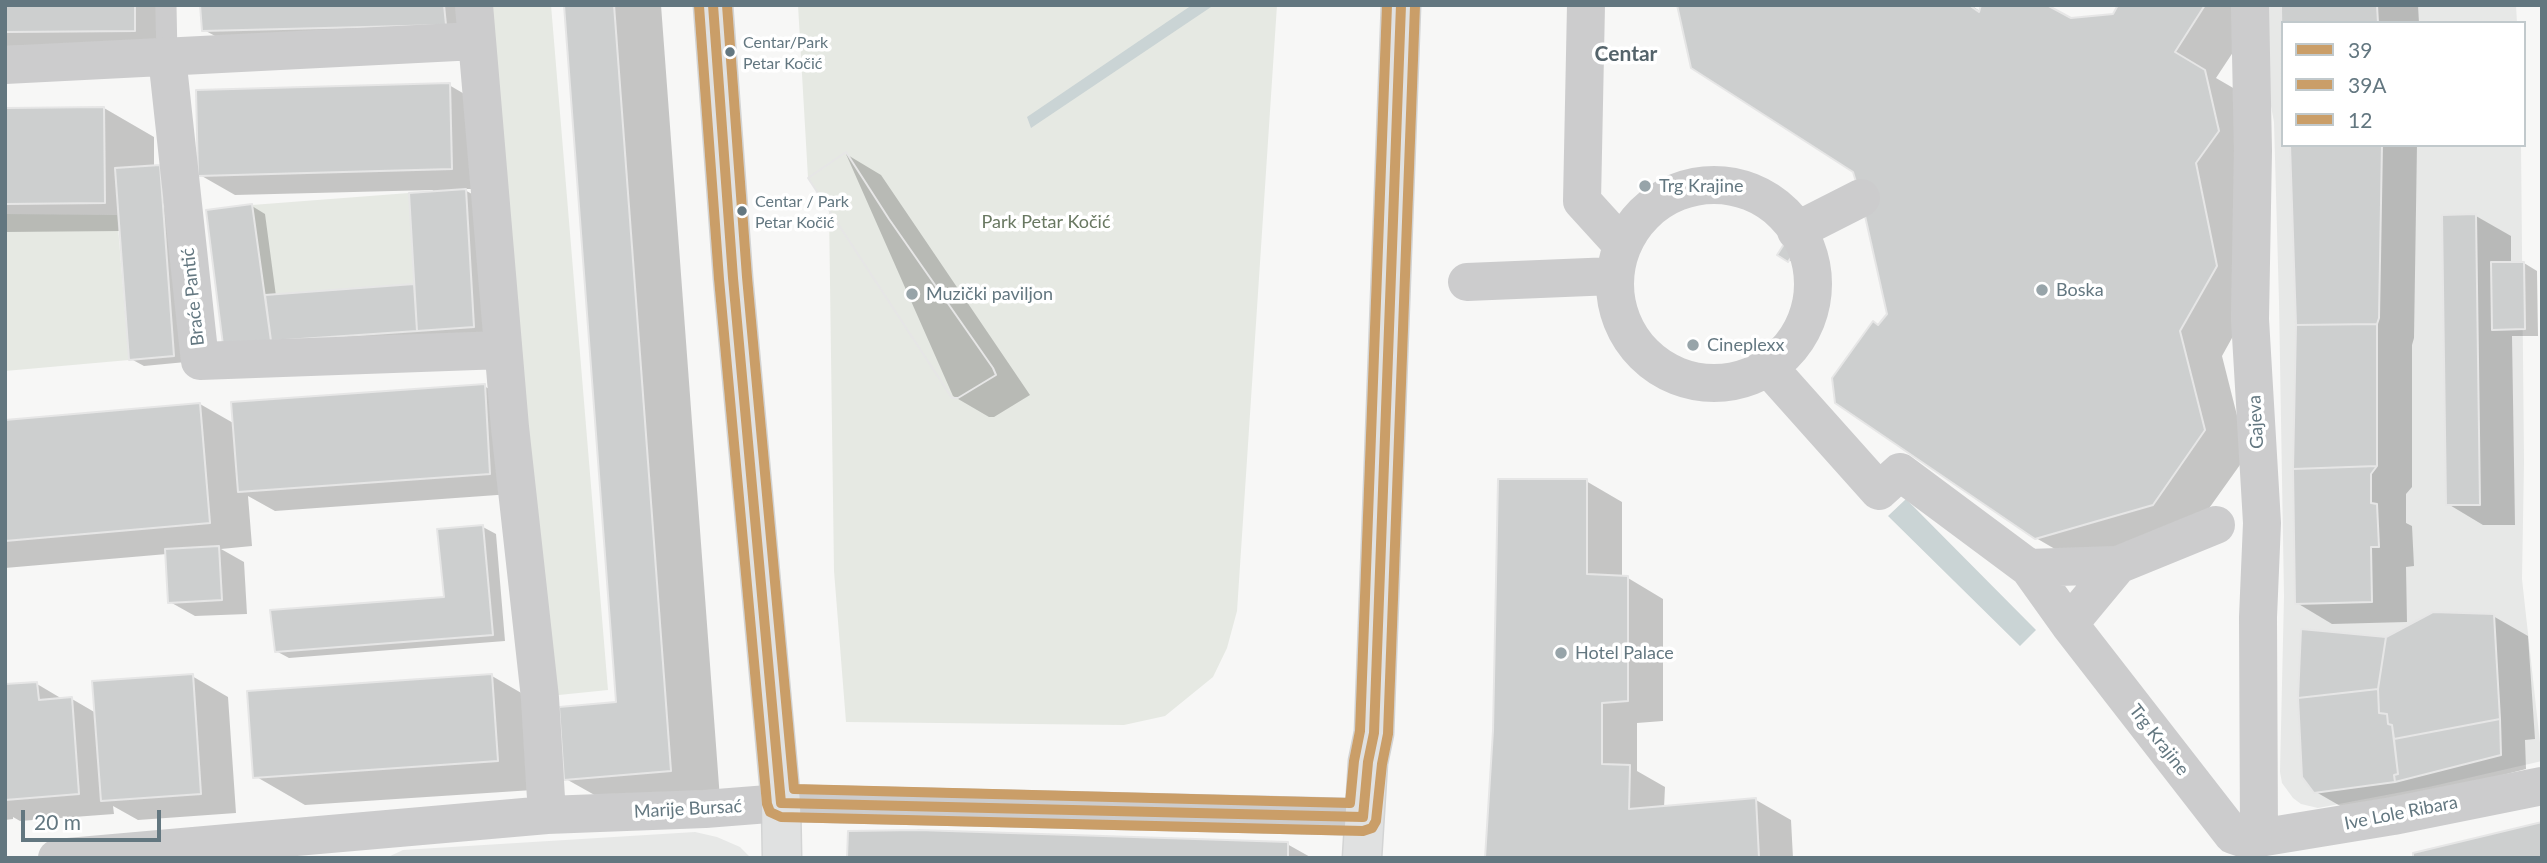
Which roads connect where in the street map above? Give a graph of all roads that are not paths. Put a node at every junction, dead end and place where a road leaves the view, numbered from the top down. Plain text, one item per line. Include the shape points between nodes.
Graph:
1 (166, 5) edge
2 (713, 5) edge
3 (1401, 5) edge
4 (1586, 5) edge
5 (2250, 5) edge
6 (475, 23) edge
7 (167, 57) junction
8 (5, 65) edge
9 (1861, 198) dead end
10 (1796, 231) junction
11 (1617, 261) junction
12 (1467, 282) dead end
13 (503, 350) junction
14 (1770, 369) junction
15 (2216, 525) dead end
16 (2118, 565) junction
17 (2029, 568) junction
18 (2069, 624) junction
19 (2525, 789) edge
20 (781, 803) junction
21 (547, 815) junction
22 (1363, 817) junction
23 (2259, 838) junction
24 (57, 858) edge
25 (782, 858) edge
26 (1362, 858) edge

1 - 7 lane
2 - 20 main road
3 - 22 main road via 1374,733
4 - 11 street via 1582,201
5 - 23 street, Gajeva via 2250,319 2262,523
6 - 7 street
6 - 13 street
7 - 8 street
7 - 13 street, Braće Pantić via 200,361
9 - 10 street
10 - 11 street via 1765,199 1734,187 1700,185 1667,195 1640,215
10 - 14 street via 1808,251 1814,283 1809,316 1795,345
11 - 12 street
11 - 14 street via 1616,308 1629,337 1650,360 1678,376 1709,383
13 - 21 street via 540,698
14 - 17 street, Trg Krajine via 1879,491 1900,472
15 - 16 street
16 - 17 street
16 - 18 street
17 - 18 street, Trg Krajine
18 - 23 street, Trg Krajine via 2233,835
19 - 23 street, Ive Lole Ribara
20 - 21 street, Marije Bursać
20 - 22 street, Marije Bursać
20 - 25 main road
21 - 24 street, Marije Bursać
22 - 26 main road

